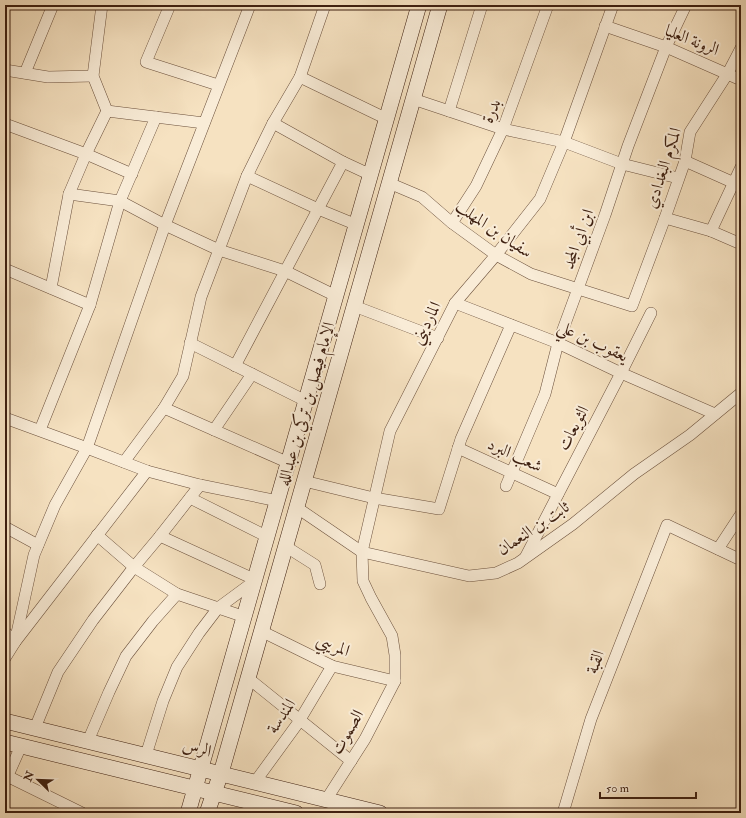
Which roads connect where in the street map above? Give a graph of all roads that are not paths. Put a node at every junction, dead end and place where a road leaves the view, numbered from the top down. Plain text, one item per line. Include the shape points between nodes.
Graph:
1 (53, 5) edge
2 (102, 5) edge
3 (170, 5) edge
4 (250, 5) edge
5 (325, 5) edge
6 (419, 5) edge
7 (440, 5) edge
8 (482, 5) edge
9 (548, 5) edge
10 (613, 5) edge
11 (686, 5) edge
12 (606, 26) junction
13 (666, 47) junction
14 (741, 48) edge
15 (5, 70) edge
16 (25, 72) junction
17 (728, 73) junction
18 (93, 76) junction
19 (300, 77) junction
20 (741, 80) edge
21 (218, 85) junction
22 (413, 99) junction
23 (107, 111) junction
24 (449, 111) junction
25 (156, 117) junction
26 (387, 118) junction
27 (204, 123) junction
28 (273, 123) junction
29 (5, 124) edge
30 (503, 129) junction
31 (564, 142) junction
32 (86, 154) junction
33 (684, 161) junction
34 (343, 162) junction
35 (622, 164) junction
36 (741, 167) edge
37 (132, 174) junction
38 (371, 175) junction
39 (247, 176) junction
40 (678, 178) junction
41 (389, 183) junction
42 (737, 185) edge
43 (69, 194) junction
44 (120, 201) junction
45 (318, 209) junction
46 (665, 218) junction
47 (452, 222) junction
48 (357, 225) junction
49 (164, 226) junction
50 (711, 231) junction
51 (741, 244) edge
52 (219, 250) junction
53 (496, 255) junction
54 (5, 269) edge
55 (285, 271) junction
56 (51, 288) junction
57 (578, 290) junction
58 (336, 296) junction
59 (456, 304) junction
60 (90, 305) junction
61 (354, 306) junction
62 (632, 306) joint
63 (651, 313) dead end
64 (511, 325) junction
65 (438, 338) junction
66 (190, 343) junction
67 (558, 343) junction
68 (235, 366) junction
69 (621, 373) junction
70 (252, 374) junction
71 (741, 393) edge
72 (306, 401) junction
73 (164, 408) junction
74 (715, 414) junction
75 (5, 418) edge
76 (40, 430) junction
77 (214, 430) junction
78 (87, 448) junction
79 (458, 448) junction
80 (124, 462) junction
81 (289, 463) junction
82 (147, 471) junction
83 (512, 472) junction
84 (304, 481) junction
85 (200, 485) junction
86 (506, 486) dead end
87 (558, 494) junction
88 (190, 498) junction
89 (374, 498) junction
90 (278, 501) junction
91 (296, 508) junction
92 (741, 514) edge
93 (5, 527) edge
94 (97, 535) junction
95 (160, 536) junction
96 (268, 537) junction
97 (38, 545) junction
98 (285, 546) junction
99 (718, 549) junction
100 (362, 552) junction
101 (525, 558) junction
102 (741, 560) edge
103 (134, 566) junction
104 (256, 580) junction
105 (320, 584) dead end
106 (177, 594) junction
107 (218, 608) junction
108 (245, 617) junction
109 (261, 631) junction
110 (5, 632) edge
111 (15, 642) junction
112 (5, 658) edge
113 (332, 666) junction
114 (248, 678) junction
115 (395, 681) junction
116 (300, 719) junction
117 (5, 721) edge
118 (35, 728) junction
119 (88, 741) junction
120 (5, 742) edge
121 (21, 746) junction
122 (146, 755) junction
123 (351, 761) junction
124 (202, 769) junction
125 (221, 773) junction
126 (6, 778) edge
127 (255, 782) junction
128 (196, 788) junction
129 (214, 792) junction
130 (326, 800) junction
131 (82, 813) edge
132 (188, 813) edge
133 (207, 813) edge
134 (296, 813) edge
135 (380, 813) edge
136 (563, 813) edge

1 - 16 street
2 - 18 street
3 - 21 street via 146,62
4 - 21 street
5 - 19 street
6 - 26 main road, الإمام فيصل بن تركي بن عبدالله
7 - 22 main road, الإمام فيصل بن تركي بن عبدالله
8 - 24 street
9 - 30 street, بدرة
10 - 12 street, المارديني
11 - 13 street, ابن أبي المجد
12 - 13 street, الرونة العليا
12 - 31 street, المارديني
13 - 17 street, الرونة العليا
13 - 35 street, ابن أبي المجد
14 - 17 street, المكرم البغدادي
15 - 16 street
16 - 18 street via 48,77
17 - 20 street, الرونة العليا
17 - 33 street, المكرم البغدادي via 690,132
18 - 23 street
19 - 26 street
19 - 28 street
21 - 27 street
22 - 24 street
22 - 41 main road, الإمام فيصل بن تركي بن عبدالله
23 - 25 street
23 - 32 street
24 - 30 street
25 - 27 street
25 - 37 street
26 - 38 main road, الإمام فيصل بن تركي بن عبدالله
27 - 49 street
28 - 34 street
28 - 39 street
29 - 32 street
30 - 31 street
30 - 47 street, بدرة via 476,186
31 - 35 street
31 - 53 street, المارديني via 540,199
32 - 37 street
32 - 43 street
33 - 40 street, المكرم البغدادي
33 - 42 street
34 - 38 street
34 - 45 street
35 - 40 street
35 - 57 street, ابن أبي المجد
36 - 42 street
37 - 44 street
38 - 48 main road, الإمام فيصل بن تركي بن عبدالله
39 - 45 street
39 - 52 street
40 - 46 street, المكرم البغدادي
41 - 47 street, سفيان بن المهلب via 422,196
41 - 61 main road, الإمام فيصل بن تركي بن عبدالله
42 - 50 street
43 - 44 street
43 - 56 street
44 - 49 street
44 - 60 street
45 - 48 street
45 - 55 street
46 - 50 street
46 - 62 street, المكرم البغدادي
47 - 53 street, سفيان بن المهلب
48 - 58 main road, الإمام فيصل بن تركي بن عبدالله
49 - 52 street
49 - 78 street
50 - 51 street
52 - 55 street
52 - 66 street via 201,297
53 - 57 street, سفيان بن المهلب via 531,274
53 - 59 street, المارديني
54 - 56 street
55 - 58 street
55 - 68 street
56 - 60 street
57 - 62 street, سفيان بن المهلب
57 - 67 street, ابن أبي المجد
58 - 72 main road, الإمام فيصل بن تركي بن عبدالله
59 - 64 street, يعقوب بن علي
59 - 65 street, المارديني
60 - 76 street
61 - 65 street
61 - 84 main road, الإمام فيصل بن تركي بن عبدالله
63 - 69 street, الثويعات
64 - 67 street, يعقوب بن علي
64 - 79 street
65 - 89 street, المارديني via 390,431
66 - 68 street
66 - 73 street via 183,376
67 - 69 street, يعقوب بن علي
67 - 83 street, ابن أبي المجد via 545,394
68 - 70 street
69 - 74 street, يعقوب بن علي
69 - 87 street, الثويعات
70 - 72 street
70 - 77 street
71 - 74 street, ثابت بن النعمان
72 - 81 main road, الإمام فيصل بن تركي بن عبدالله
73 - 77 street
73 - 80 street
74 - 101 street, ثابت بن النعمان
75 - 76 street
76 - 78 street
77 - 81 street
78 - 80 street
78 - 97 street via 55,505
79 - 83 street, شعب البرد
79 - 89 street via 439,509
80 - 82 street
81 - 90 main road, الإمام فيصل بن تركي بن عبدالله
82 - 85 street
82 - 94 street
83 - 86 street, ابن أبي المجد
83 - 87 street, شعب البرد
84 - 89 street
84 - 91 main road, الإمام فيصل بن تركي بن عبدالله
85 - 88 street
85 - 90 street
87 - 101 street, الثويعات
88 - 95 street
88 - 96 street
89 - 100 street, المارديني
90 - 96 main road, الإمام فيصل بن تركي بن عبدالله
91 - 98 main road, الإمام فيصل بن تركي بن عبدالله
91 - 100 street, ثابت بن النعمان
92 - 99 street
93 - 97 street
94 - 103 street
94 - 111 street
95 - 103 street
95 - 104 street
96 - 104 main road, الإمام فيصل بن تركي بن عبدالله
97 - 111 street
98 - 105 street via 315,565
98 - 109 main road, الإمام فيصل بن تركي بن عبدالله
99 - 102 street
99 - 136 street, القبة via 667,525 591,719
100 - 101 street, ثابت بن النعمان via 469,576 496,573
100 - 115 street, المارديني via 363,581 392,636
103 - 106 street
103 - 118 street via 92,620 58,672
104 - 107 street
104 - 108 main road, الإمام فيصل بن تركي بن عبدالله
106 - 107 street
106 - 119 street via 126,656
107 - 108 street
107 - 122 street via 177,667
108 - 124 main road, الإمام فيصل بن تركي بن عبدالله
109 - 113 street, المريبي
109 - 114 main road, الإمام فيصل بن تركي بن عبدالله
110 - 111 street
111 - 112 street
113 - 115 street, المريبي
113 - 116 street, المندسة
114 - 116 street
114 - 125 main road, الإمام فيصل بن تركي بن عبدالله
115 - 123 street, الصموت
116 - 123 street
116 - 127 street, المندسة
117 - 118 main road, الرس
118 - 119 main road, الرس
119 - 122 main road, الرس
120 - 121 main road
121 - 126 street
121 - 128 main road
122 - 124 main road, الرس
123 - 130 street, الصموت
124 - 125 main road, الرس
124 - 128 main road, الإمام فيصل بن تركي بن عبدالله
125 - 127 main road, الرس
125 - 129 main road, الإمام فيصل بن تركي بن عبدالله
126 - 131 street
127 - 130 main road, الرس
128 - 129 main road
128 - 132 main road, الإمام فيصل بن تركي بن عبدالله
129 - 133 main road, الإمام فيصل بن تركي بن عبدالله
129 - 134 main road
130 - 135 main road, الرس

